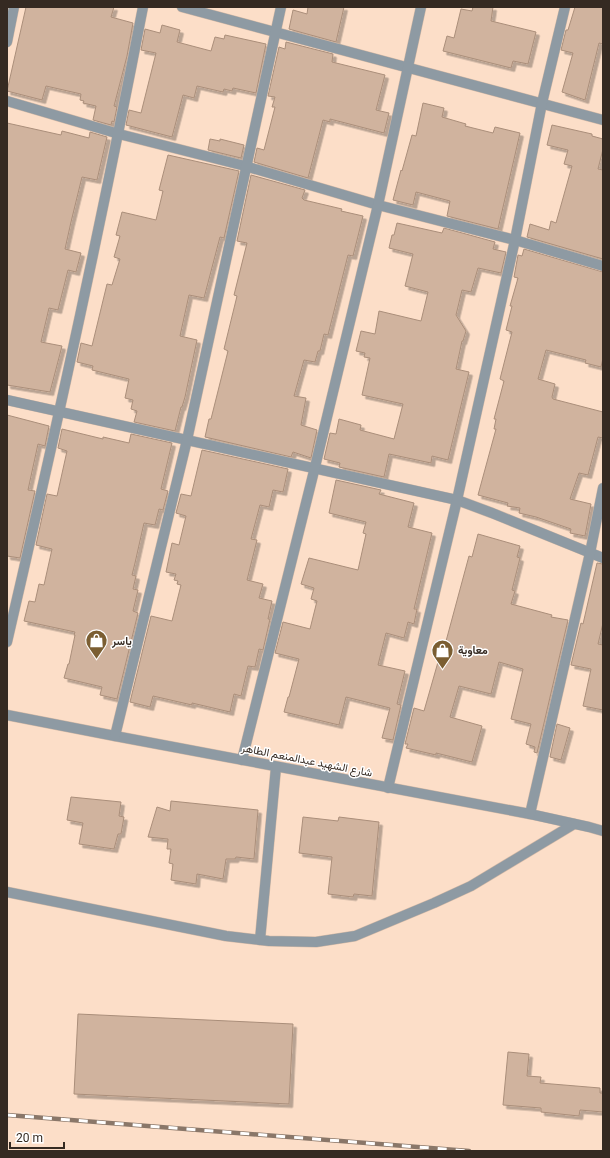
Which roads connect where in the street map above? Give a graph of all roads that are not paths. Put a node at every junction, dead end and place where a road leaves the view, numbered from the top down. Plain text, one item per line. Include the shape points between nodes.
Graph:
1 (14, 7) edge
2 (143, 7) edge
3 (182, 7) edge
4 (281, 7) edge
5 (421, 7) edge
6 (565, 7) edge
7 (275, 33) junction
8 (7, 42) edge
9 (408, 68) junction
10 (7, 101) edge
11 (542, 104) junction
12 (603, 120) edge
13 (119, 134) junction
14 (245, 166) junction
15 (378, 205) junction
16 (515, 240) junction
17 (603, 266) edge
18 (7, 400) edge
19 (60, 410) junction
20 (187, 440) junction
21 (315, 467) junction
22 (603, 488) edge
23 (457, 500) junction
24 (590, 553) junction
25 (603, 558) edge
26 (7, 642) edge
27 (7, 715) edge
28 (115, 736) junction
29 (242, 760) junction
30 (276, 767) junction
31 (388, 788) junction
32 (530, 814) junction
33 (574, 824) junction
34 (603, 832) edge
35 (7, 892) edge
36 (260, 940) junction

1 - 8 street
2 - 13 street
3 - 7 street
4 - 7 street
5 - 9 street
6 - 11 street
7 - 9 street
7 - 14 street
9 - 11 street
9 - 15 street
10 - 13 street
11 - 12 street
11 - 16 street
13 - 14 street
13 - 19 street
14 - 15 street
14 - 20 street
15 - 16 street
15 - 21 street
16 - 17 street
16 - 23 street
18 - 19 street
19 - 20 street
19 - 26 street
20 - 21 street
20 - 28 street
21 - 23 street
21 - 29 street
22 - 24 street
23 - 24 street
23 - 31 street
24 - 25 street
24 - 32 street
27 - 28 street, شارع الشهيد عبدالمنعم الطاهر
28 - 29 street, شارع الشهيد عبدالمنعم الطاهر
29 - 30 street, شارع الشهيد عبدالمنعم الطاهر
30 - 31 street, شارع الشهيد عبدالمنعم الطاهر
30 - 36 street
31 - 32 street, شارع الشهيد عبدالمنعم الطاهر
32 - 33 street, شارع الشهيد عبدالمنعم الطاهر
33 - 34 street, شارع الشهيد عبدالمنعم الطاهر
33 - 36 street via 470,886 355,936 316,942
35 - 36 street via 226,936

